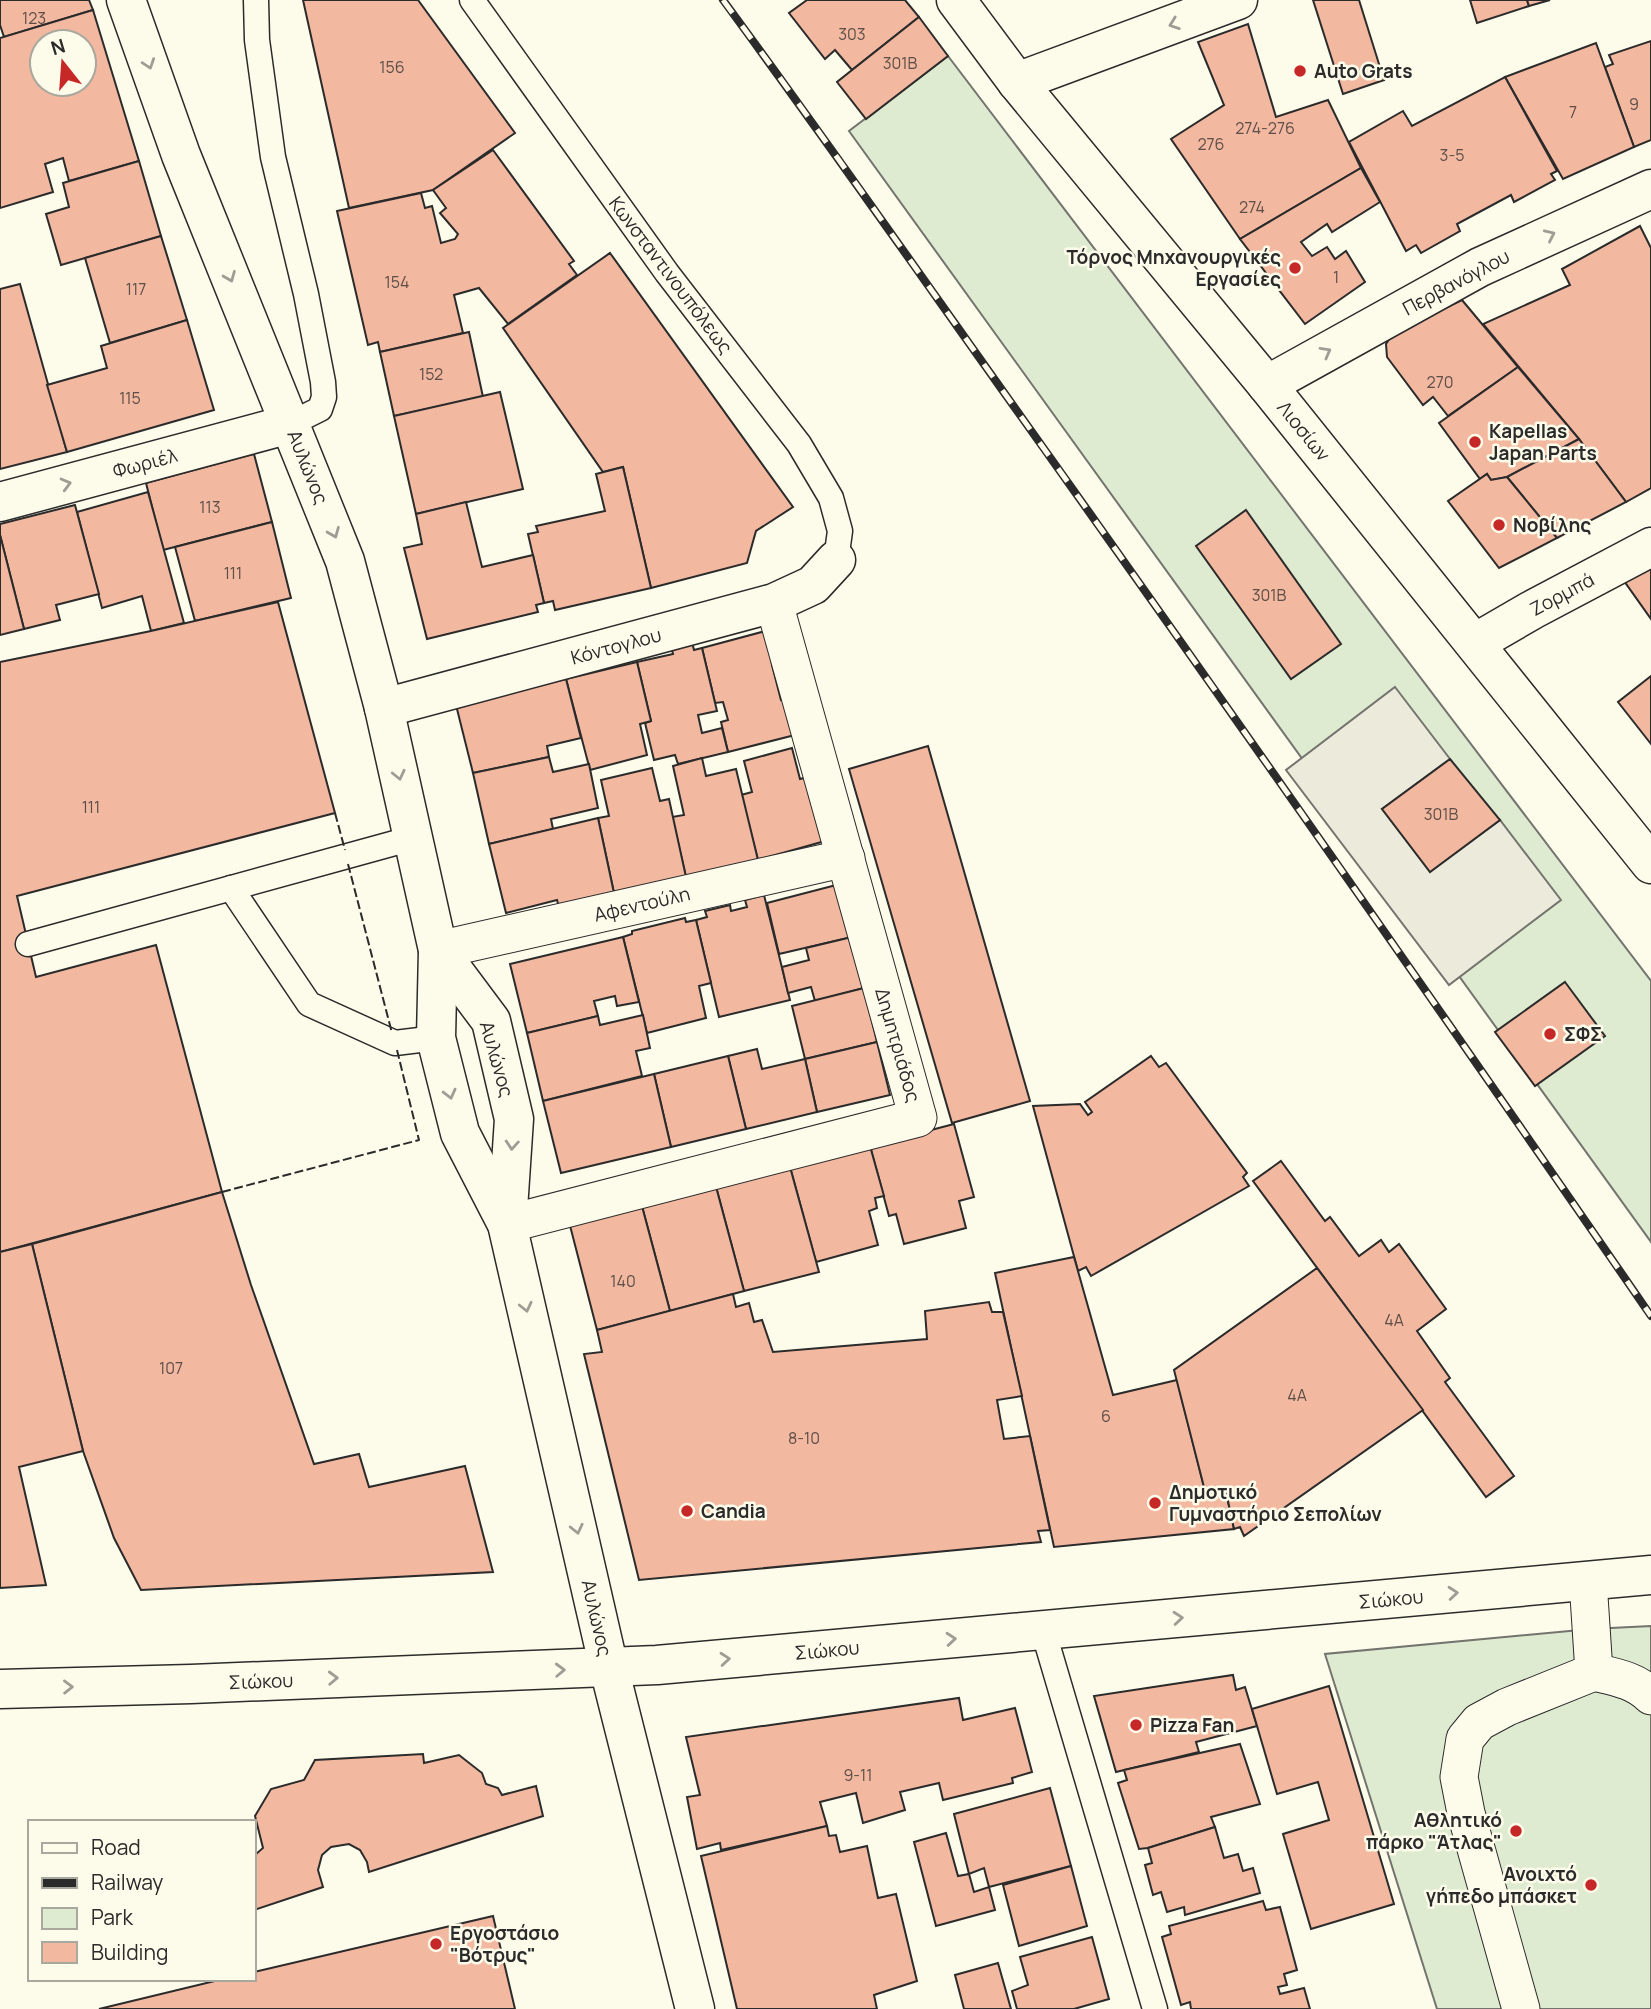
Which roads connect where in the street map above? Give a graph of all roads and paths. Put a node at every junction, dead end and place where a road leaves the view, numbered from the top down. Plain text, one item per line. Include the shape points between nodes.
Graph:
1 (126, 0) edge
2 (256, 0) edge
3 (471, 0) edge
4 (956, 0) edge
5 (1238, 0) edge
6 (1017, 82) junction
7 (1651, 189) edge
8 (1267, 385) junction
9 (290, 424) junction
10 (0, 502) edge
11 (1651, 547) edge
12 (836, 561) joint
13 (774, 603) junction
14 (1475, 643) junction
15 (384, 708) junction
16 (413, 838) junction
17 (846, 858) junction
18 (1651, 864) edge
19 (231, 888) junction
20 (29, 944) dead end
21 (438, 950) junction
22 (436, 1038) junction
23 (507, 1224) junction
24 (1650, 1576) edge
25 (1588, 1581) junction
26 (1043, 1630) junction
27 (608, 1668) junction
28 (1594, 1672) junction
29 (0, 1689) edge
30 (1651, 1696) edge
31 (695, 2009) edge
32 (1155, 2009) edge
33 (1521, 2009) edge

1 -> 9 street, Αυλώνος via 181,155
2 - 9 lane via 273,157 323,382 320,409
3 - 12 lane, Κωνσταντινουπόλεως via 667,273 799,444 831,498 840,531
4 - 6 street, Λιοσίων
5 -> 6 street
6 - 8 street, Λιοσίων
8 -> 7 street, Περβανόγλου via 1480,267
8 - 14 street, Λιοσίων
10 -> 9 street, Φωριέλ
9 -> 15 street, Αυλώνος via 345,561
11 - 14 street, Ζορμπά
12 - 13 street, Κόντογλου via 813,585
13 - 15 street, Κόντογλου
13 - 17 street, Δημητριάδος
14 - 18 street, Λιοσίων
15 -> 16 street, Αυλώνος
16 - 19 lane
16 - 21 street, Αυλώνος
17 - 21 street, Αφεντούλη
17 - 23 street, Δημητριάδος via 918,1118
19 - 20 lane
19 - 22 lane via 309,1004 395,1043
21 - 22 street, Αυλώνος
21 -> 23 street, Αυλώνος via 491,1021 514,1119
22 -> 23 street, Αυλώνος via 460,1133
23 -> 27 street, Αυλώνος
24 - 25 street, Σιώκου
26 -> 25 street, Σιώκου
25 - 28 street
27 -> 26 street, Σιώκου
26 - 32 lane
29 -> 27 street, Σιώκου
27 - 31 street, Αυλώνος
28 - 30 street via 1625,1679
28 - 33 street via 1507,1707 1479,1722 1465,1740 1458,1777

